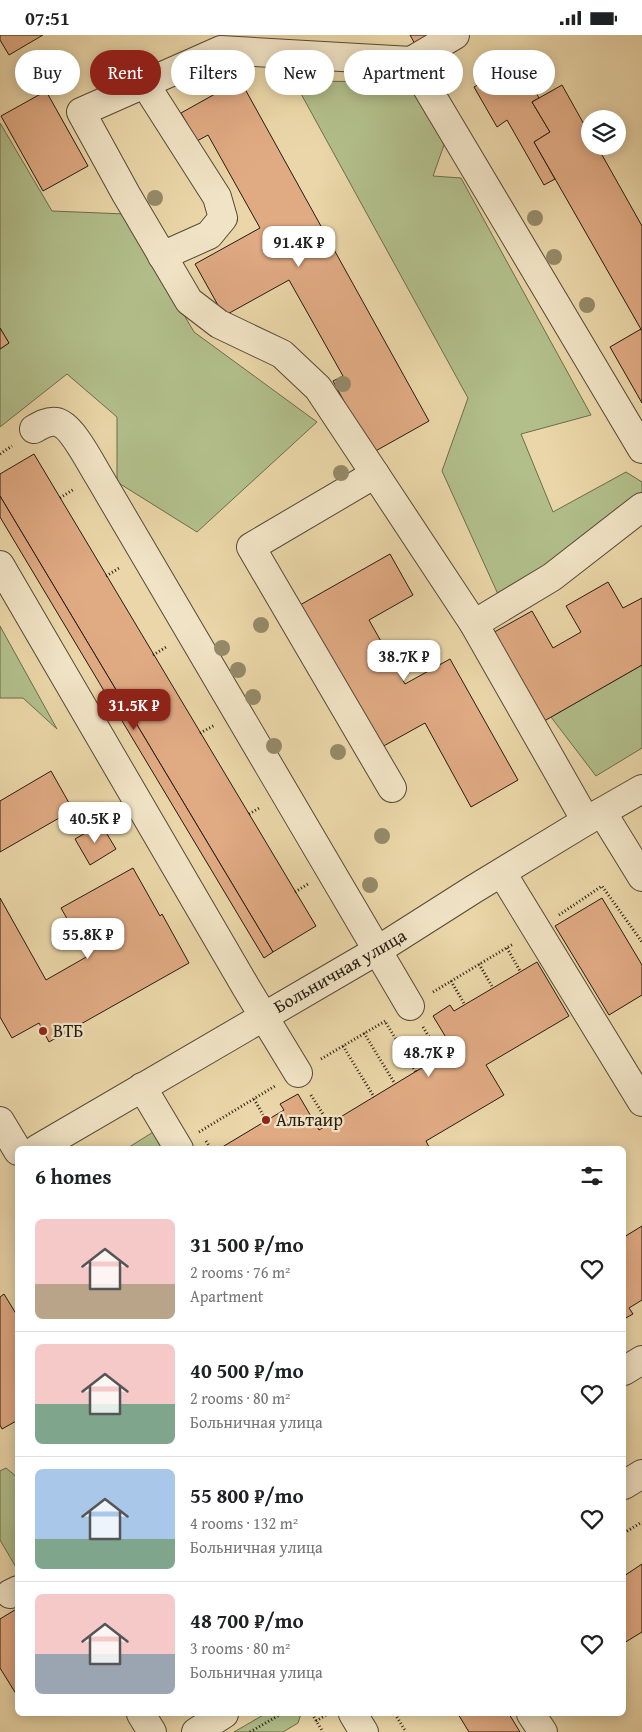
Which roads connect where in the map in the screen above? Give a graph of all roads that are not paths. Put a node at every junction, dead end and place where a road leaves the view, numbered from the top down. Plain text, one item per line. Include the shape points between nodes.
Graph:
1 (455, 35) edge
2 (430, 50) edge
3 (344, 57) edge
4 (161, 77) edge
5 (120, 95) edge
6 (152, 95) edge
7 (431, 95) edge
8 (162, 256) junction
9 (34, 429) dead end
10 (642, 449) edge
11 (376, 473) junction
12 (642, 507) edge
13 (0, 565) edge
14 (474, 624) junction
15 (392, 788) dead end
16 (642, 789) edge
17 (594, 817) junction
18 (502, 873) junction
19 (642, 877) edge
20 (378, 950) junction
21 (410, 1005) road end
22 (263, 1016) junction
23 (298, 1073) road end
24 (142, 1087) junction
25 (642, 1102) edge
26 (0, 1121) edge
27 (15, 1146) edge
28 (41, 1146) edge
29 (177, 1146) edge
30 (642, 1361) edge
31 (626, 1370) edge
32 (642, 1474) edge
33 (626, 1484) edge
34 (141, 1716) edge
35 (221, 1716) edge
36 (354, 1716) edge
37 (532, 1716) edge
38 (152, 1732) edge
39 (196, 1732) edge
40 (364, 1732) edge
41 (543, 1732) edge

1 - 2 street
3 - 4 street via 221,50
5 - 8 street via 81,112
6 - 8 street via 217,197 223,218 209,235
7 - 10 street
8 - 11 street via 189,301 219,324 282,354 318,388
9 - 20 street via 47,422 59,422 68,428
11 - 14 street
11 - 15 street via 251,547
12 - 14 street via 552,577
13 - 22 street
14 - 17 street
16 - 17 street, Больничная улица
17 - 18 street, Больничная улица
17 - 19 street
18 - 20 street, Больничная улица
18 - 25 street
20 - 21 street
20 - 22 street, Больничная улица
22 - 23 street
22 - 24 street, Больничная улица
24 - 28 street, Больничная улица
24 - 29 street
26 - 27 street
30 - 31 street
32 - 33 street
34 - 38 street
35 - 39 street
36 - 40 street
37 - 41 street

